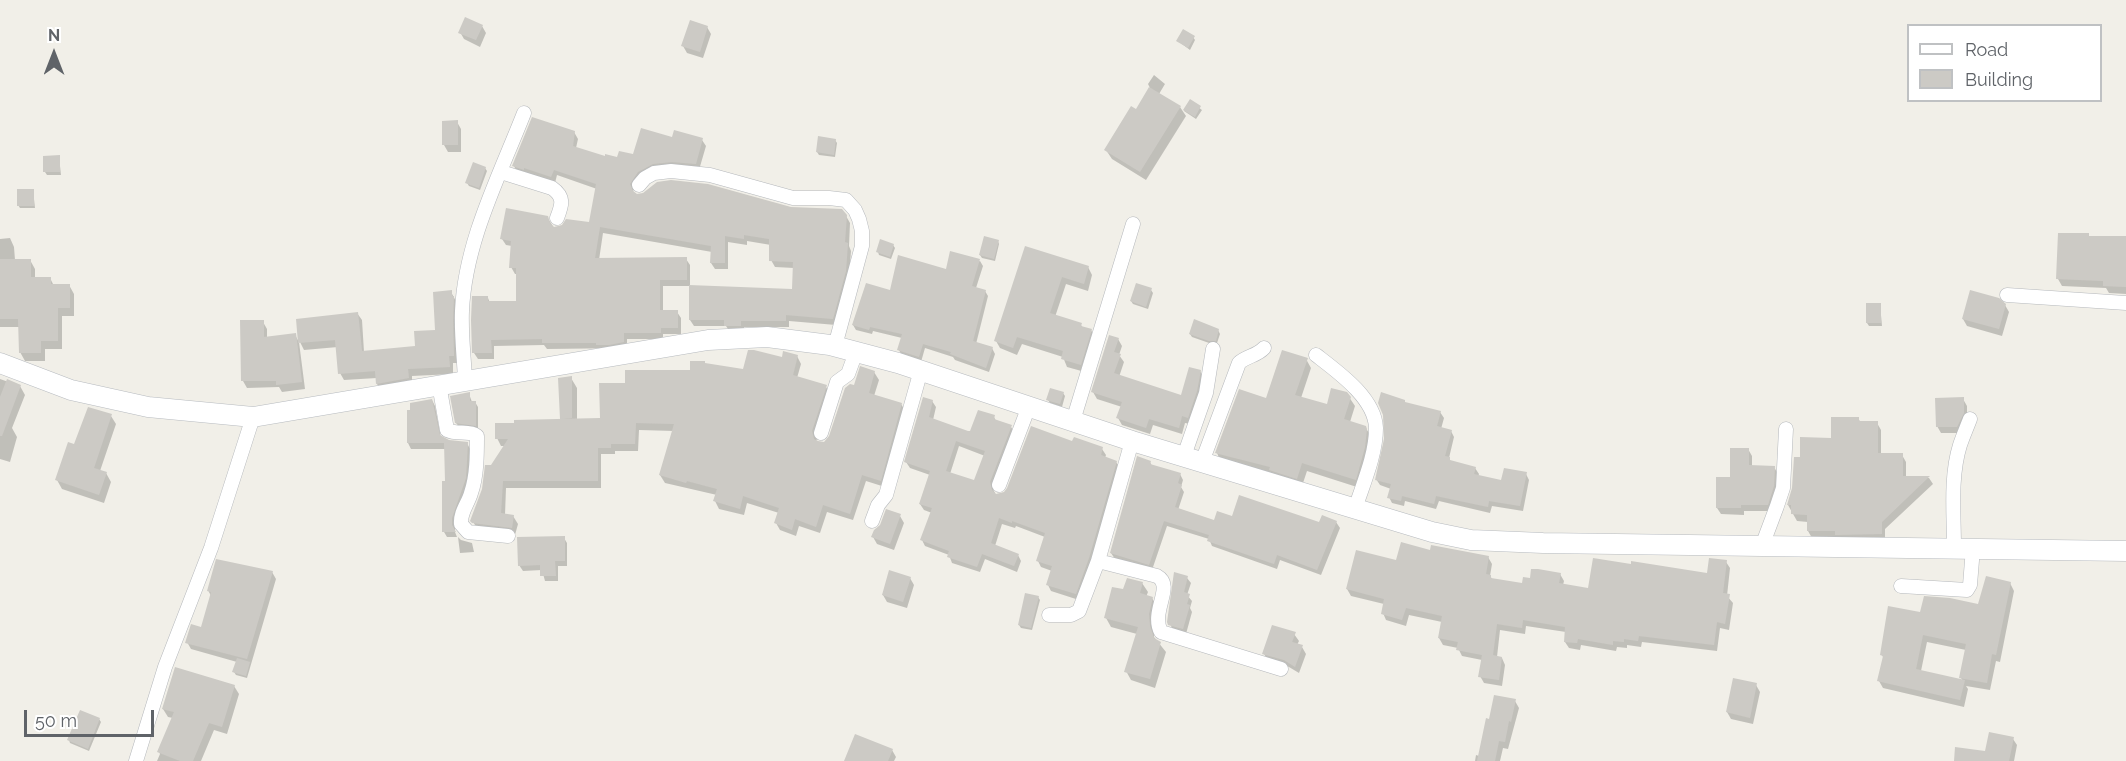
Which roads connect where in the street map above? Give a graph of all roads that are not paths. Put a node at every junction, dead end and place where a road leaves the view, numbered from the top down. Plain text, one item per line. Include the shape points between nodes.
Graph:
1 (524, 113) dead end
2 (501, 172) junction
3 (639, 185) dead end
4 (556, 218) dead end
5 (1133, 224) dead end
6 (2007, 294) dead end
7 (2126, 303) edge
8 (835, 346) junction
9 (1264, 348) dead end
10 (1213, 349) dead end
11 (856, 352) junction
12 (1316, 355) dead end
13 (0, 363) edge
14 (921, 370) junction
15 (465, 380) junction
16 (439, 384) junction
17 (1029, 406) junction
18 (253, 417) junction
19 (1970, 418) dead end
20 (1073, 421) junction
21 (1786, 429) dead end
22 (821, 433) dead end
23 (1132, 441) junction
24 (1193, 459) junction
25 (999, 485) dead end
26 (1355, 509) junction
27 (872, 520) dead end
28 (508, 536) dead end
29 (1762, 546) junction
30 (1963, 548) junction
31 (2126, 551) edge
32 (1098, 561) junction
33 (1901, 586) dead end
34 (1049, 615) dead end
35 (1281, 669) dead end
36 (136, 761) edge

1 - 2 street
2 - 4 street via 558,192 562,204
2 - 15 street via 477,235 467,278 462,311
3 - 8 street via 654,173 671,171 720,177 793,198 846,200 859,219 862,246
5 - 20 street
6 - 7 street
8 - 11 street
8 - 15 street via 767,337 708,340
9 - 24 street via 1239,363
10 - 24 street
11 - 14 street
11 - 22 street via 848,374 837,382
12 - 26 street via 1352,384 1369,406 1376,426
13 - 18 street via 71,390 148,407
14 - 17 street
14 - 27 street via 886,495
15 - 16 street
16 - 18 street
16 - 28 street via 447,430 477,436 473,485 461,524 468,532
17 - 20 street
17 - 25 street
18 - 36 street
19 - 30 street via 1956,464
20 - 23 street
21 - 29 street via 1783,488
23 - 24 street
23 - 32 street
24 - 26 street
26 - 29 street via 1471,540
29 - 30 street
30 - 31 street
30 - 33 street via 1970,585 1967,590
32 - 34 street via 1079,611
32 - 35 street via 1163,580 1157,625 1161,632

